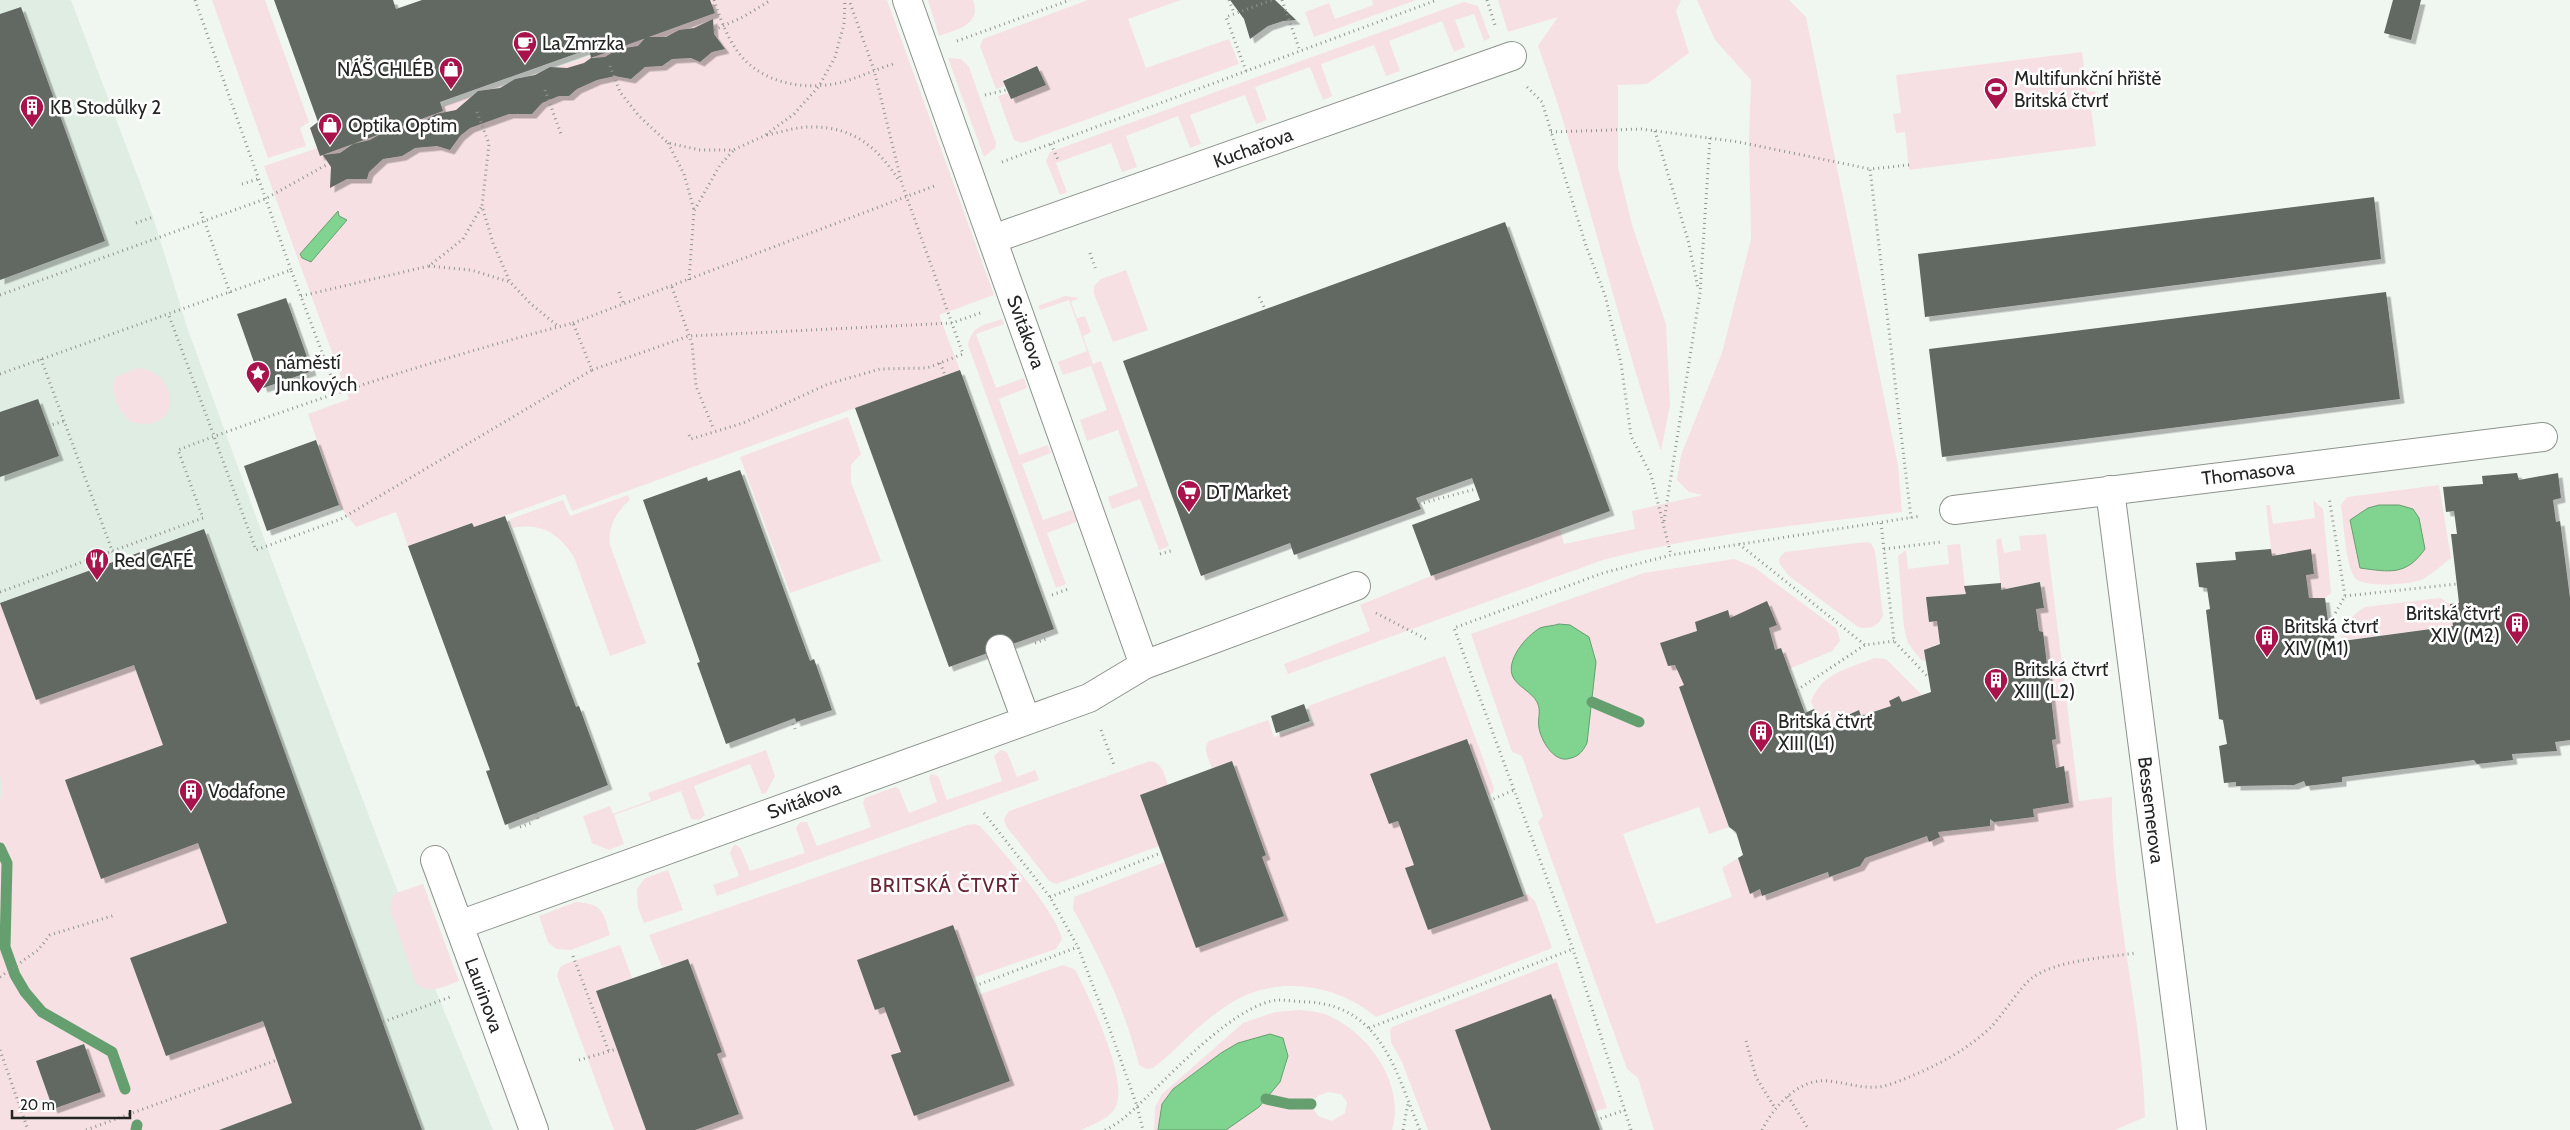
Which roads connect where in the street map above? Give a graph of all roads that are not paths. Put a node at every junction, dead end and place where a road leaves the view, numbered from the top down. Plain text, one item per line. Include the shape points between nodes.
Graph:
1 (907, 0) edge
2 (1512, 56) dead end
3 (993, 239) junction
4 (2543, 437) dead end
5 (2110, 490) junction
6 (1954, 510) road end
7 (1347, 589) road end
8 (1000, 649) dead end
9 (1144, 665) junction
10 (1026, 720) junction
11 (435, 860) dead end
12 (459, 925) junction
13 (534, 1130) edge
14 (2192, 1130) edge

1 - 3 street, Svitákova
2 - 3 street, Kuchařova
3 - 9 street, Svitákova
4 - 5 street, Thomasova
5 - 6 street, Thomasova
5 - 14 street, Bessemerova
7 - 9 street, Svitákova
8 - 10 street
9 - 10 street, Svitákova via 1089,698
10 - 12 street, Svitákova
11 - 12 street, Laurinova
12 - 13 street, Laurinova

